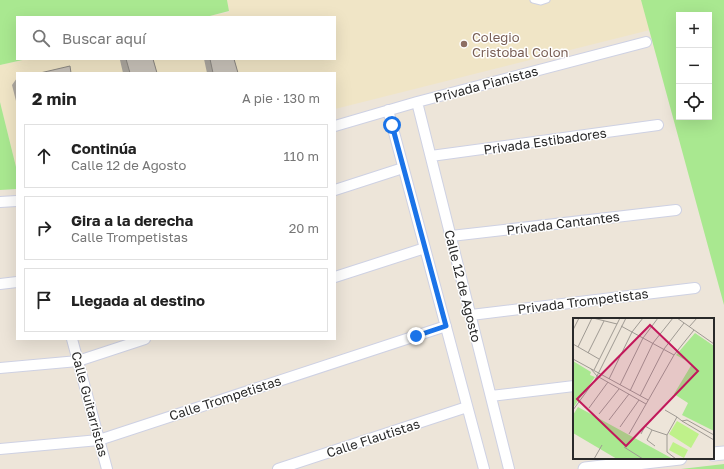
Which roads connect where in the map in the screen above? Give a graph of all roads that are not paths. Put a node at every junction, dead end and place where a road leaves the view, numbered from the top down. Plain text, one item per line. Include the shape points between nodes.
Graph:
1 (533, 0) edge
2 (547, 0) edge
3 (646, 42) dead end
4 (418, 102) junction
5 (388, 110) junction
6 (658, 125) dead end
7 (336, 126) edge
8 (431, 156) junction
9 (403, 168) junction
10 (336, 190) edge
11 (16, 201) edge
12 (0, 202) edge
13 (676, 210) dead end
14 (451, 236) junction
15 (425, 248) junction
16 (336, 277) edge
17 (16, 282) edge
18 (0, 284) edge
19 (695, 288) dead end
20 (470, 315) junction
21 (446, 326) junction
22 (72, 340) edge
23 (142, 340) edge
24 (78, 361) junction
25 (0, 368) edge
26 (573, 386) edge
27 (491, 396) junction
28 (467, 407) junction
29 (99, 440) junction
30 (0, 450) edge
31 (724, 453) edge
32 (714, 454) edge
33 (671, 459) edge
34 (107, 469) edge
35 (278, 469) edge
36 (484, 469) edge
37 (509, 469) edge
38 (585, 469) edge

1 - 2 lane
3 - 4 street, Privada Pianistas
4 - 5 street, Privada Pianistas
4 - 8 street, Calle 12 de Agosto
5 - 7 street, Privada Pianistas
5 - 9 street, Calle 12 de Agosto
6 - 8 street, Privada Estibadores
8 - 14 street, Calle 12 de Agosto
9 - 10 street
9 - 15 street, Calle 12 de Agosto
11 - 12 street
13 - 14 street, Privada Cantantes
14 - 20 street, Calle 12 de Agosto
15 - 16 street
15 - 21 street, Calle 12 de Agosto
17 - 18 street
19 - 20 street, Privada Trompetistas
20 - 27 street, Calle 12 de Agosto
21 - 28 street, Calle 12 de Agosto
21 - 29 street, Calle Trompetistas
22 - 24 street, Calle Guitarristas
23 - 24 street
24 - 25 street
24 - 29 street, Calle Guitarristas
26 - 27 street
27 - 37 street, Calle 12 de Agosto
28 - 35 street, Calle Flautistas
28 - 36 street, Calle 12 de Agosto
29 - 30 street, Calle Trompetistas
29 - 34 street, Calle Guitarristas
31 - 32 street
33 - 38 street

